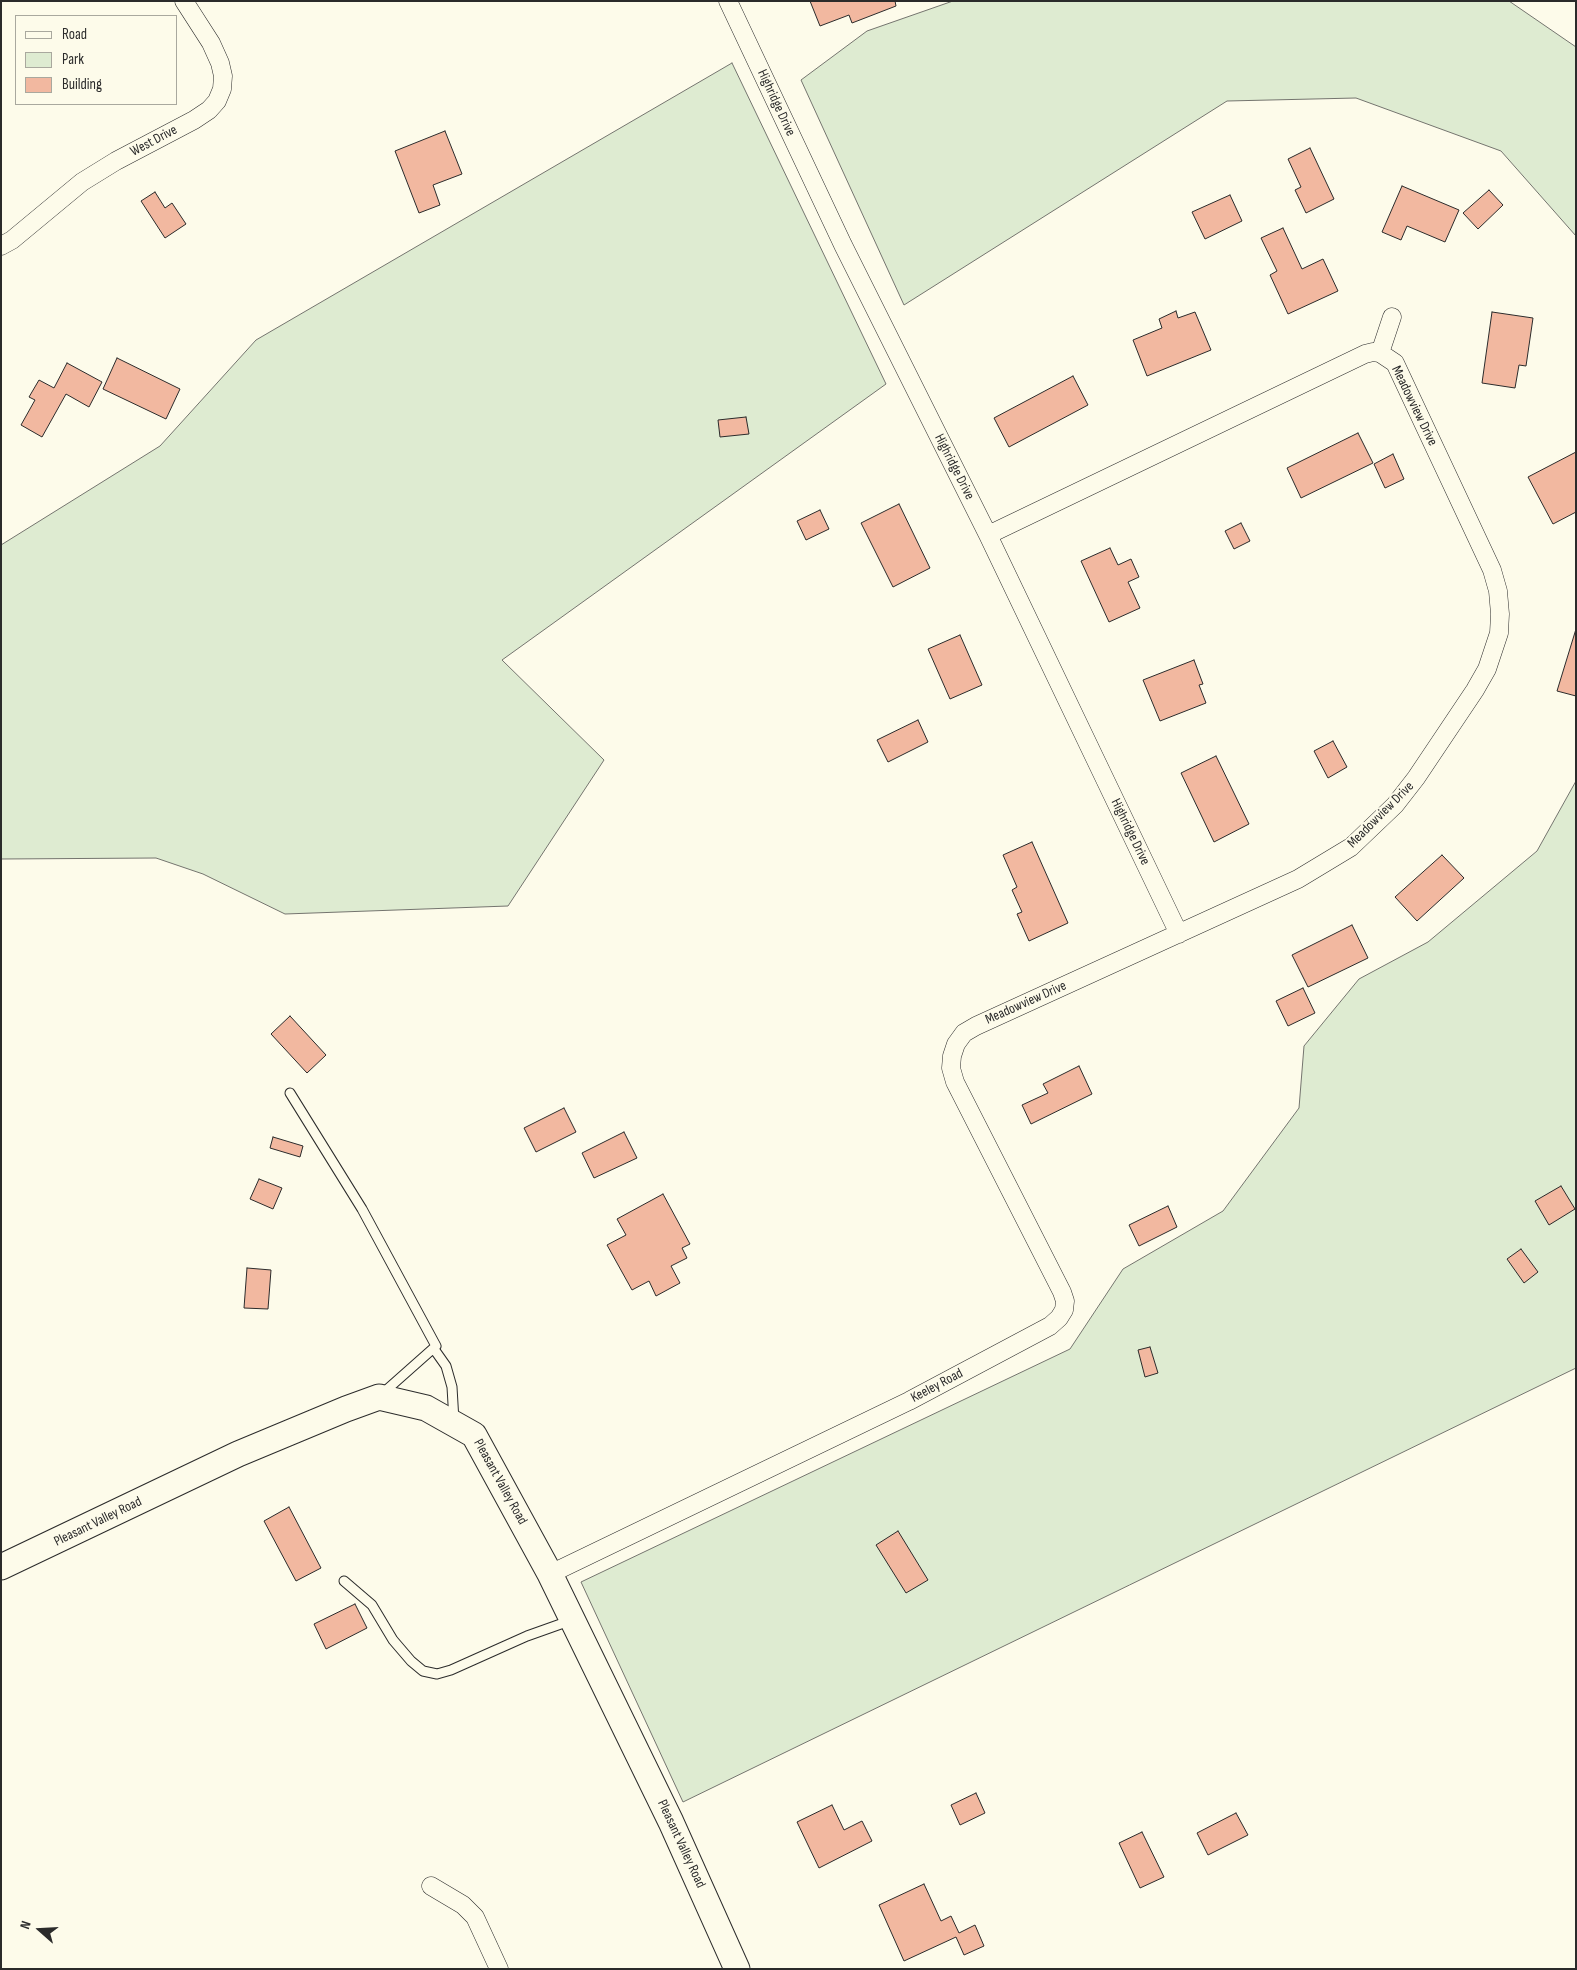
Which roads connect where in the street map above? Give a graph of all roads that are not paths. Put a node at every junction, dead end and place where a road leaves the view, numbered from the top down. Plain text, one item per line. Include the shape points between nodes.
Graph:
1 (184, 1) edge
2 (728, 1) edge
3 (1, 246) edge
4 (1392, 317) dead end
5 (1380, 353) junction
6 (988, 535) junction
7 (1178, 934) junction
8 (952, 1056) joint
9 (290, 1093) dead end
10 (434, 1349) junction
11 (379, 1397) junction
12 (454, 1424) junction
13 (1, 1567) edge
14 (550, 1574) junction
15 (344, 1581) dead end
16 (572, 1620) junction
17 (431, 1886) dead end
18 (499, 1969) edge
19 (738, 1969) edge

1 - 3 street, West Drive via 220,63 222,89 217,101 194,120 82,182
2 - 6 street, Highridge Drive via 843,245
4 - 5 street, Meadowview Drive
5 - 6 street, Meadowview Drive via 1365,354
5 - 7 street, Meadowview Drive via 1395,363 1492,570 1500,614 1494,651 1476,690 1416,778 1394,805 1351,847 1298,879
6 - 7 street, Highridge Drive
7 - 8 street, Meadowview Drive via 976,1026 964,1033
8 - 14 street, Keeley Road via 951,1068 962,1097 1062,1292 1064,1310 1059,1318 1050,1326 909,1401
9 - 10 lane via 362,1209 436,1346
10 - 11 lane
10 - 12 lane via 446,1366 452,1387
11 - 12 street, Pleasant Valley Road via 426,1408
11 - 13 street, Pleasant Valley Road via 238,1454
12 - 14 street, Pleasant Valley Road via 474,1435
14 - 16 street, Pleasant Valley Road
15 - 16 lane via 372,1605 393,1640 411,1661 430,1673 451,1670
16 - 19 street, Pleasant Valley Road via 671,1822
17 - 18 street via 463,1905 475,1917

